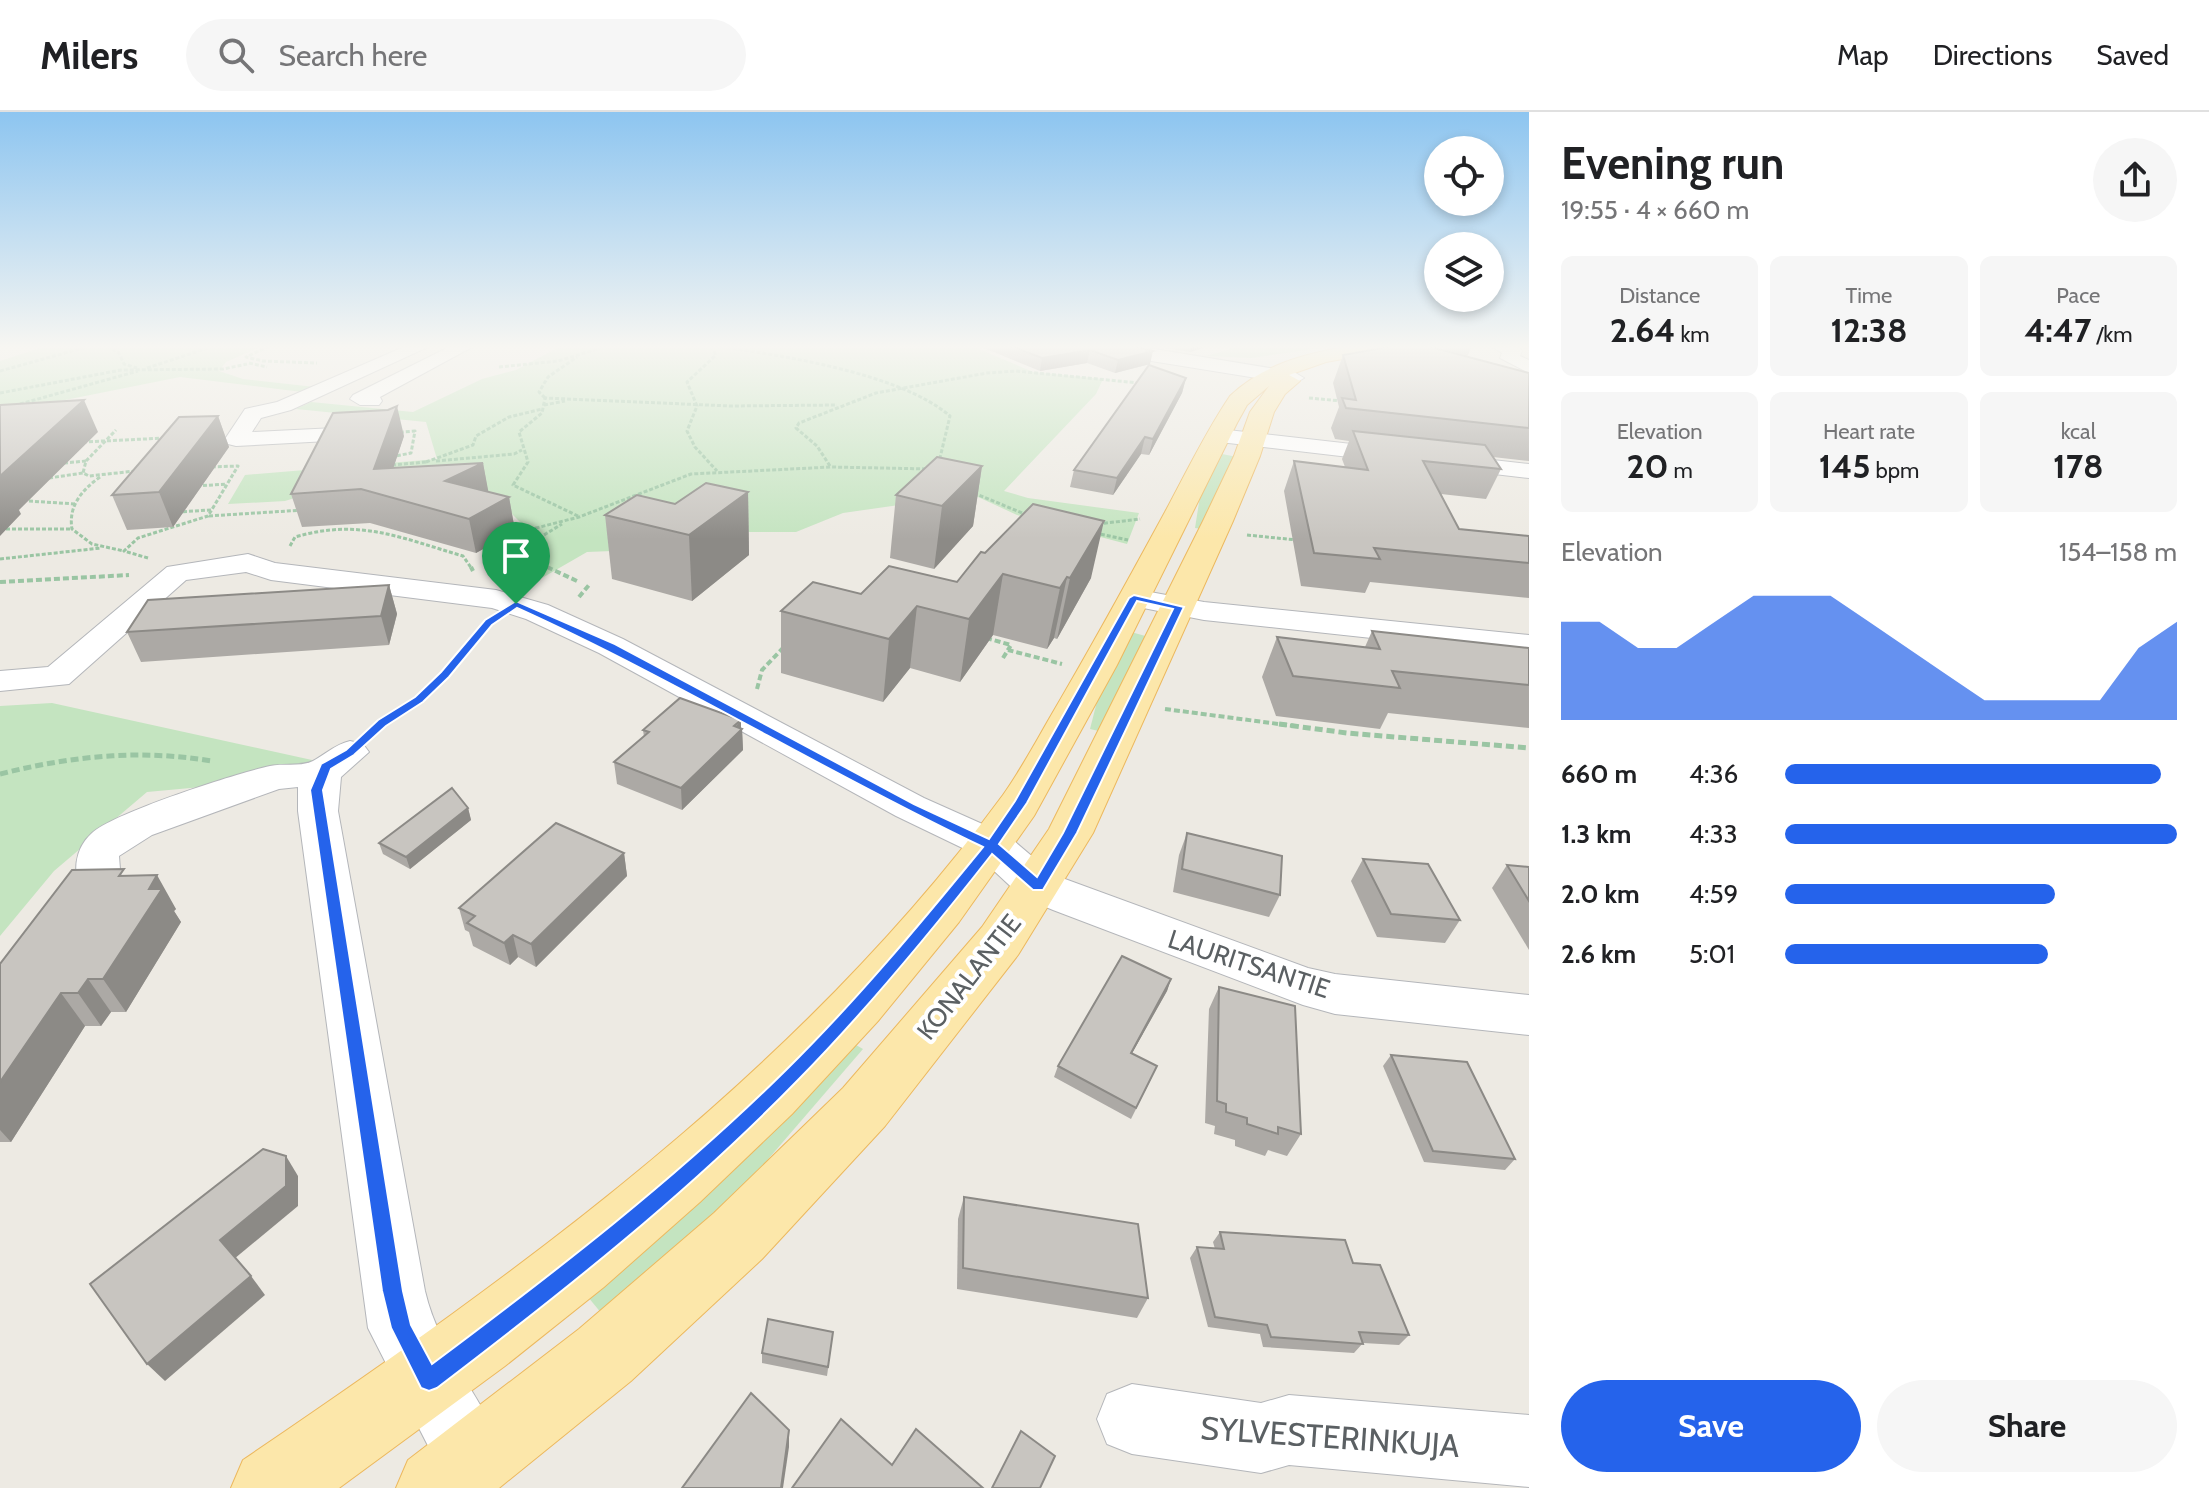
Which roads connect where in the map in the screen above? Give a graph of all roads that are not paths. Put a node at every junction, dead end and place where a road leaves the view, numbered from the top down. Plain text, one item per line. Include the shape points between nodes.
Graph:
1 (275, 410) edge
2 (1233, 410) edge
3 (1264, 410) edge
4 (387, 432) edge
5 (1219, 436) junction
6 (1430, 438) edge
7 (1252, 440) junction
8 (1447, 462) junction
9 (1529, 471) edge
10 (1134, 598) junction
11 (1179, 607) junction
12 (1529, 645) edge
13 (0, 681) edge
14 (1015, 866) junction
15 (99, 883) edge
16 (1526, 1019) edge
17 (429, 1380) junction
18 (1132, 1419) dead end
19 (1529, 1451) edge
20 (455, 1474) edge
21 (271, 1488) edge

1 - 4 street via 247,423 236,439
2 - 5 main road, KONALANTIE
3 - 7 main road, KONALANTIE
5 - 7 street
5 - 10 main road, KONALANTIE
6 - 8 street
7 - 8 street
7 - 11 main road, KONALANTIE
8 - 9 street
10 - 11 street
10 - 14 main road, KONALANTIE via 1021,803
11 - 12 street
11 - 14 main road, KONALANTIE via 1070,833
13 - 14 street, LAURITSANTIE via 57,677 177,573 248,563 271,571 516,592
14 - 16 street, LAURITSANTIE via 1303,986
14 - 17 main road, KONALANTIE via 907,951 771,1095 661,1197
14 - 20 main road, KONALANTIE via 1000,941 864,1107 738,1236 605,1355
15 - 17 street via 98,854 137,825 321,766 318,811 393,1291 401,1328
17 - 20 street
17 - 21 main road, KONALANTIE
18 - 19 street, SYLVESTERINKUJA via 1261,1438 1289,1430

